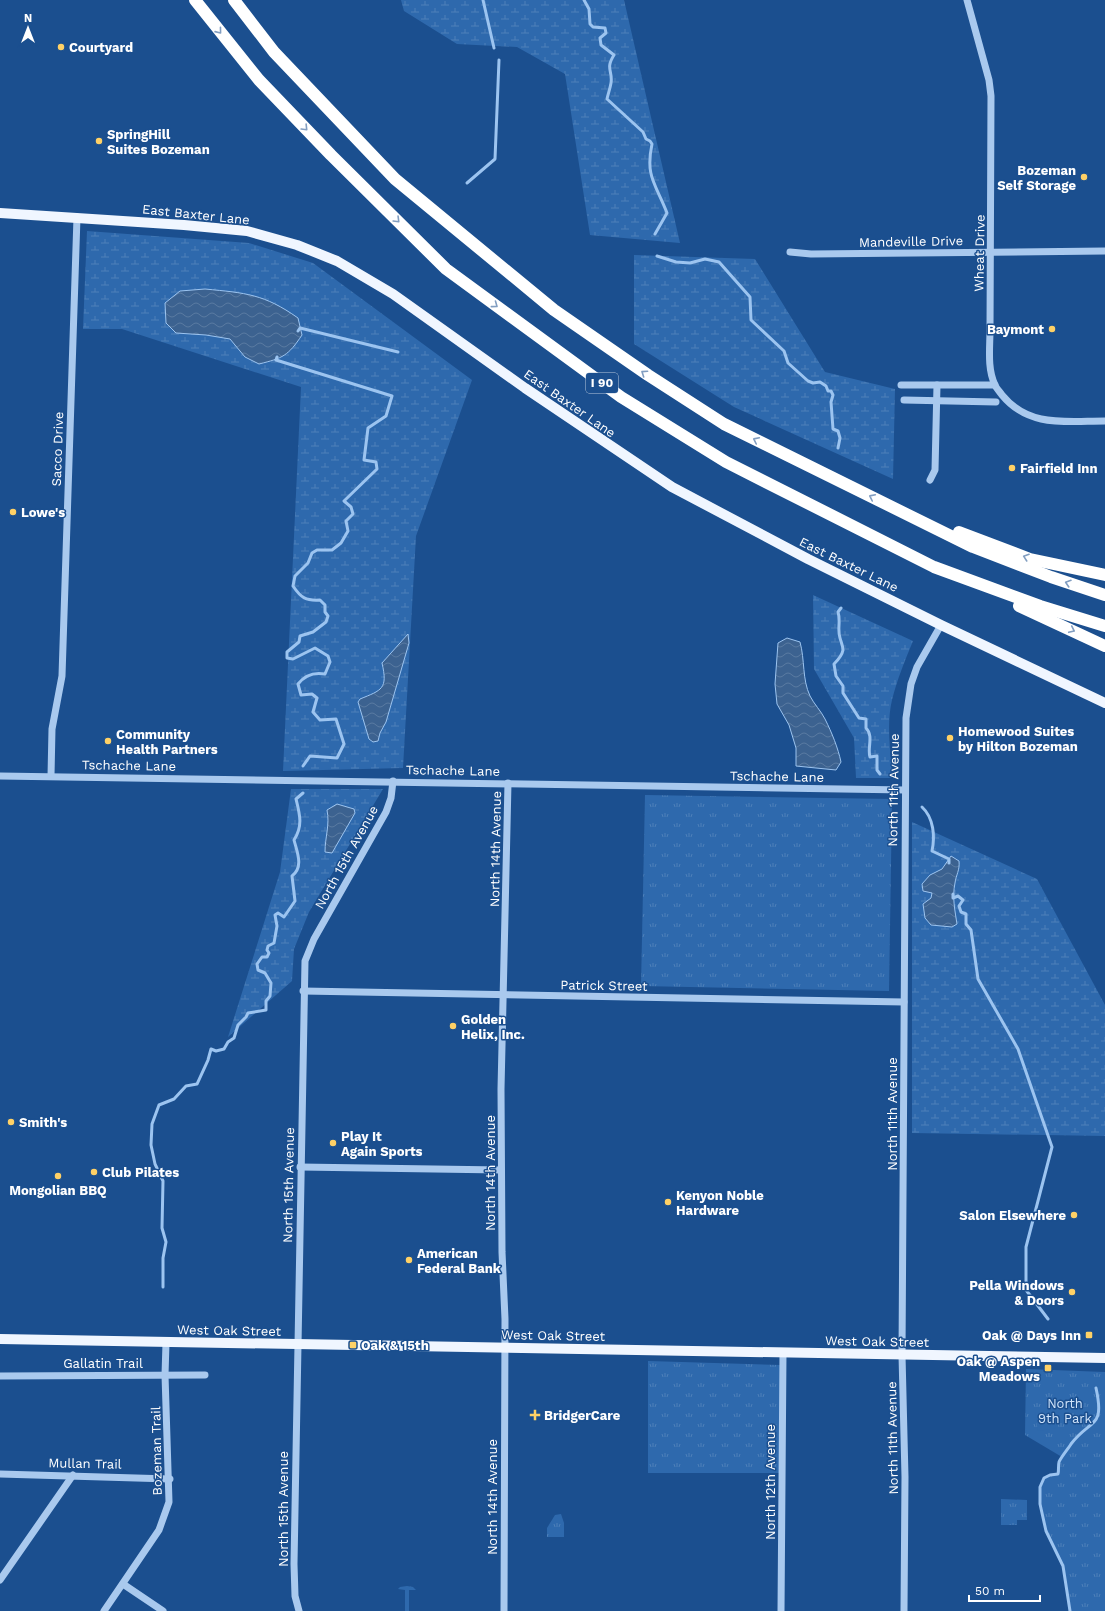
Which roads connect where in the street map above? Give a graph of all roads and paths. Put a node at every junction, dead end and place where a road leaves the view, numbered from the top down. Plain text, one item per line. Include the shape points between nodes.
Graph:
1 (195, 0) edge
2 (234, 0) edge
3 (967, 0) edge
4 (0, 213) edge
5 (77, 217) junction
6 (1105, 250) edge
7 (790, 252) dead end
8 (992, 252) junction
9 (901, 385) dead end
10 (937, 385) junction
11 (995, 385) junction
12 (904, 400) dead end
13 (936, 401) junction
14 (996, 402) dead end
15 (1105, 421) edge
16 (930, 480) dead end
17 (895, 508) junction
18 (934, 567) junction
19 (1105, 575) edge
20 (1105, 595) edge
21 (941, 625) junction
22 (1105, 626) edge
23 (1105, 646) edge
24 (1105, 703) edge
25 (0, 776) edge
26 (50, 776) junction
27 (393, 781) junction
28 (508, 783) junction
29 (905, 790) junction
30 (303, 991) junction
31 (503, 995) junction
32 (904, 1002) junction
33 (300, 1167) junction
34 (501, 1170) junction
35 (0, 1340) edge
36 (166, 1343) junction
37 (298, 1344) junction
38 (504, 1348) junction
39 (783, 1353) junction
40 (902, 1355) junction
41 (1105, 1358) edge
42 (166, 1375) junction
43 (205, 1375) dead end
44 (0, 1376) edge
45 (0, 1474) edge
46 (73, 1475) junction
47 (170, 1479) junction
48 (0, 1580) edge
49 (123, 1584) junction
50 (104, 1611) edge
51 (163, 1611) edge
52 (299, 1611) edge
53 (504, 1611) edge
54 (781, 1611) edge
55 (904, 1611) edge

1 -> 18 highway, I 90 via 259,80 446,269 620,397 726,462
17 -> 2 highway, I 90 via 724,424 554,310 395,180 274,52
3 - 8 street, Wheat Drive via 991,96
4 - 5 main road, East Baxter Lane
5 - 21 main road, East Baxter Lane via 247,231 297,245 337,261 392,294 672,487
5 - 26 street, Sacco Drive via 62,676 52,729
6 - 8 street, Mandeville Drive
7 - 8 street, Mandeville Drive
8 - 11 street, Wheat Drive via 990,367
9 - 10 street
10 - 11 street
10 - 13 street
11 - 15 street, Wheat Drive via 1012,406 1028,416 1042,420
12 - 13 street
13 - 14 street
13 - 16 street via 935,470
19 -> 17 highway via 1030,559
20 -> 17 highway, I 90 via 973,547
18 - 22 highway, I 90 via 1040,606
18 -> 23 highway
21 - 24 main road, East Baxter Lane
21 - 29 street, North 11th Avenue via 911,684 906,718
25 - 26 street, Tschache Lane
26 - 27 street, Tschache Lane
27 - 28 street, Tschache Lane
27 - 30 street, North 15th Avenue via 386,812 314,939 305,961
28 - 29 street, Tschache Lane
28 - 31 street, North 14th Avenue
29 - 32 street, North 11th Avenue
30 - 31 street, Patrick Street
30 - 33 street, North 15th Avenue
31 - 32 street, Patrick Street
31 - 34 street, North 14th Avenue
32 - 40 street, North 11th Avenue
33 - 34 street
33 - 37 street, North 15th Avenue
34 - 38 street, North 14th Avenue
35 - 36 main road, West Oak Street
36 - 37 main road, West Oak Street
36 - 42 street, Bozeman Trail
37 - 38 main road, West Oak Street
37 - 52 street, North 15th Avenue via 294,1564 295,1596
38 - 39 main road, West Oak Street
38 - 53 street, North 14th Avenue
39 - 40 main road, West Oak Street
39 - 54 street, North 12th Avenue
40 - 41 main road, West Oak Street
40 - 55 street, North 11th Avenue via 905,1476
42 - 43 street, Gallatin Trail
42 - 44 street, Gallatin Trail
42 - 47 street, Bozeman Trail
45 - 46 street, Mullan Trail
46 - 47 street, Mullan Trail
46 - 48 street
47 - 49 street, Bozeman Trail via 169,1502 159,1530
49 - 50 street, Bozeman Trail
49 - 51 street

